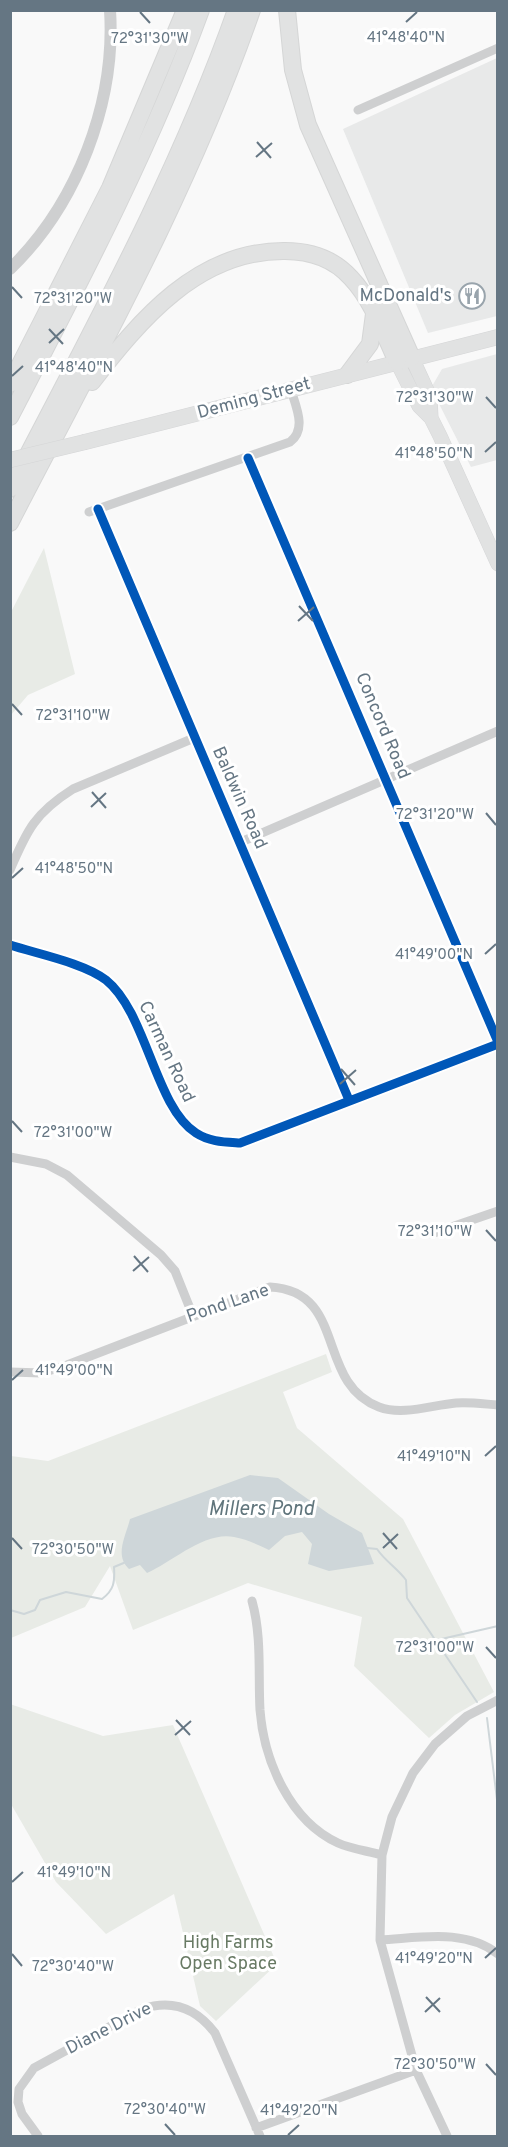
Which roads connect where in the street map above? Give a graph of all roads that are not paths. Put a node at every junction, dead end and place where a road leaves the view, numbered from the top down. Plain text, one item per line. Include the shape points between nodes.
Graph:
1 (110, 10) edge
2 (185, 10) edge
3 (201, 10) edge
4 (236, 10) edge
5 (252, 10) edge
6 (287, 10) edge
7 (498, 48) edge
8 (357, 110) dead end
9 (10, 269) edge
10 (374, 313) junction
11 (498, 337) edge
12 (404, 360) junction
13 (347, 375) junction
14 (10, 384) edge
15 (291, 390) junction
16 (65, 416) junction
17 (10, 417) edge
18 (248, 458) junction
19 (10, 460) edge
20 (10, 489) edge
21 (10, 523) edge
22 (498, 564) edge
23 (498, 731) edge
24 (194, 738) junction
25 (387, 780) junction
26 (241, 842) junction
27 (10, 870) edge
28 (10, 945) edge
29 (498, 1043) edge
30 (349, 1100) junction
31 (10, 1157) edge
32 (498, 1211) edge
33 (431, 1234) dead end
34 (193, 1316) junction
35 (10, 1372) edge
36 (498, 1405) edge
37 (252, 1601) dead end
38 (498, 1700) edge
39 (382, 1855) junction
40 (380, 1940) junction
41 (498, 1954) edge
42 (416, 2070) junction
43 (258, 2132) edge
44 (38, 2136) edge
45 (447, 2136) edge

1 - 9 street via 105,84 96,124 79,169 38,237
2 - 14 highway via 110,188
3 - 17 highway via 122,199
4 - 20 highway via 156,205
5 - 16 highway via 175,200
6 - 12 highway via 292,70 305,116
7 - 8 street
10 - 12 highway
10 - 13 highway via 370,344
10 - 16 highway via 351,277 320,257 280,251 234,260 192,279 151,312
11 - 12 main road, Deming Street
12 - 13 main road, Deming Street
12 - 22 main road via 419,406 431,418
13 - 15 main road, Deming Street
15 - 18 street via 299,423 297,435 286,444
15 - 19 main road, Deming Street, bridge
16 - 21 highway
18 - 24 street, Baldwin Road via 93,510
18 - 25 street, Concord Road
23 - 25 street
24 - 26 street, Baldwin Road
24 - 27 street via 74,789 55,801 32,822
25 - 26 street
25 - 29 street, Concord Road
26 - 30 street, Baldwin Road
28 - 30 street, Carman Road via 83,969 111,985 128,1009 178,1116 195,1132 215,1142 240,1143
29 - 30 street, Carman Road
31 - 34 street via 46,1164 67,1174 161,1255 175,1271
32 - 33 street
34 - 35 street, Pond Lane via 42,1373
34 - 36 street, Pond Lane via 270,1287 290,1288 306,1297 319,1314 338,1362 364,1400 401,1411 458,1402
37 - 39 street via 259,1625 260,1712 276,1774 292,1804 312,1827 338,1843
38 - 39 street via 467,1716 435,1744 413,1773 392,1817
39 - 40 street
40 - 41 street via 462,1936
40 - 42 street
42 - 43 street
42 - 45 street
43 - 44 street, Diane Drive via 215,2033 204,2019 174,2004 159,2003 34,2068 19,2089 18,2102

